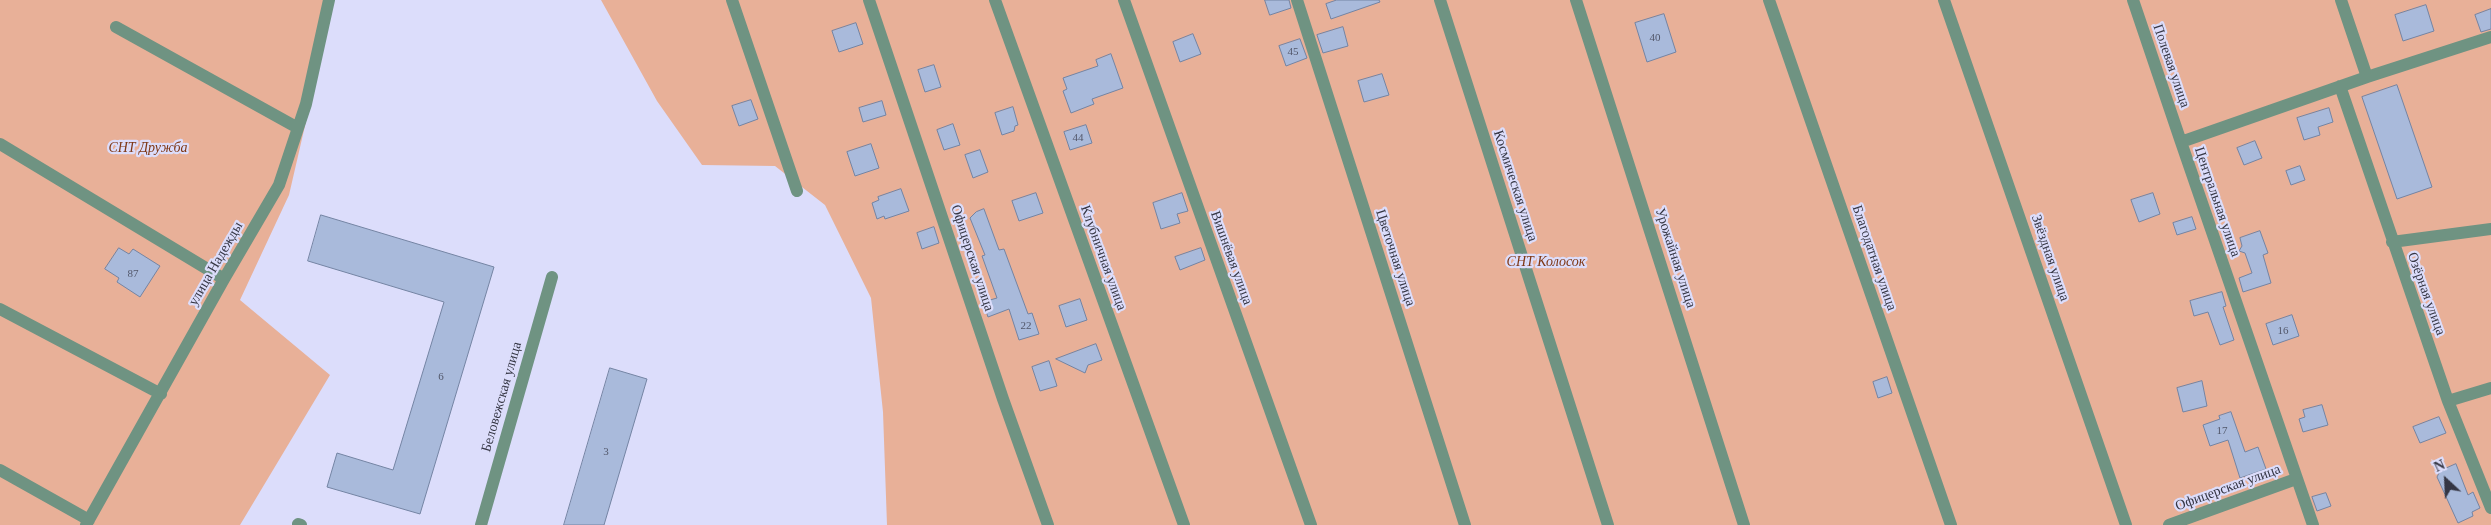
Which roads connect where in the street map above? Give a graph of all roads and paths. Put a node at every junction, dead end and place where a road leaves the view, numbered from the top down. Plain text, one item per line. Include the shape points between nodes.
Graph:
1 (329, 0) edge
2 (732, 0) edge
3 (869, 0) edge
4 (995, 0) edge
5 (1124, 0) edge
6 (1298, 0) edge
7 (1440, 0) edge
8 (1576, 0) edge
9 (1769, 0) edge
10 (1944, 0) edge
11 (2133, 0) edge
12 (2341, 0) edge
13 (116, 27) dead end
14 (2491, 37) edge
15 (2367, 77) junction
16 (2340, 86) junction
17 (298, 128) junction
18 (2181, 142) junction
19 (0, 144) edge
20 (797, 192) dead end
21 (2491, 229) edge
22 (2392, 242) junction
23 (552, 277) dead end
24 (224, 279) junction
25 (0, 309) edge
26 (2491, 388) edge
27 (161, 394) junction
28 (2448, 401) junction
29 (0, 470) edge
30 (2296, 479) junction
31 (2491, 508) edge
32 (88, 523) edge
33 (481, 525) edge
34 (1048, 525) edge
35 (1184, 525) edge
36 (1311, 525) edge
37 (1465, 525) edge
38 (1608, 525) edge
39 (1744, 525) edge
40 (1951, 525) edge
41 (2126, 525) edge
42 (2169, 525) edge
43 (2312, 525) edge

1 - 17 street, улица Надежды
2 - 20 street
3 - 34 street, Офицерская улица
4 - 35 street, Клубничная улица
5 - 36 street, Вишнёвая улица
6 - 37 street, Цветочная улица
7 - 38 street, Космическая улица
8 - 39 street, Урожайная улица
9 - 40 street, Благодатная улица
10 - 41 street, Звёздная улица
11 - 18 street, Полевая улица
12 - 15 street
13 - 17 street
14 - 15 street, Центральная улица
15 - 16 street, Центральная улица
16 - 18 street, Центральная улица
16 - 22 street, Озёрная улица
17 - 24 street, улица Надежды via 280,185
18 - 30 street, Центральная улица
19 - 24 street
21 - 22 street
22 - 28 street, Озёрная улица
23 - 33 street, Беловежская улица
24 - 27 street, улица Надежды
25 - 27 street
26 - 28 street
27 - 32 street, улица Надежды
28 - 31 street, Озёрная улица
29 - 32 street
30 - 42 street, Офицерская улица
30 - 43 street, Центральная улица

